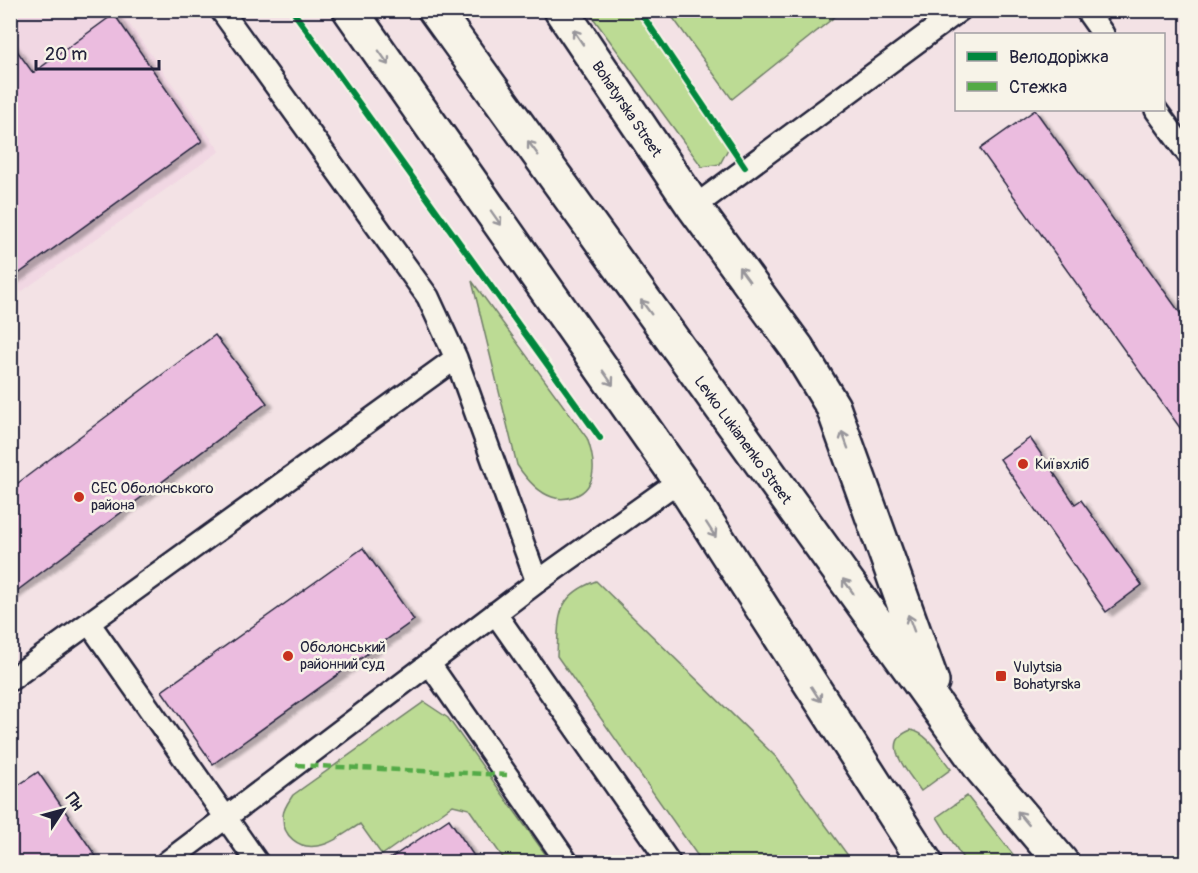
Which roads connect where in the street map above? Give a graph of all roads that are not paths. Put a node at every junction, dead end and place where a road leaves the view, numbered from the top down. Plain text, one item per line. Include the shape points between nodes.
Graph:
1 (221, 10) edge
2 (350, 10) edge
3 (435, 10) edge
4 (561, 10) edge
5 (960, 10) edge
6 (1086, 10) edge
7 (1102, 33) edge
8 (1157, 111) edge
9 (1188, 154) edge
10 (694, 207) junction
11 (456, 358) junction
12 (680, 480) junction
13 (537, 582) junction
14 (495, 613) junction
15 (89, 623) junction
16 (429, 663) junction
17 (10, 680) edge
18 (945, 718) junction
19 (226, 818) junction
20 (167, 862) edge
21 (257, 862) edge
22 (567, 862) edge
23 (669, 862) edge
24 (925, 862) edge
25 (1061, 862) edge

1 - 11 lane via 428,297
2 -> 12 main road
18 -> 3 main road, Levko Lukianenko Street
10 -> 4 main road, Bohatyrska Street
5 - 10 lane
6 - 7 lane
8 - 9 lane
18 -> 10 main road, Bohatyrska Street via 833,406 797,348
11 - 13 lane
11 - 15 lane
12 - 13 lane
12 -> 24 main road
13 - 14 lane
14 - 16 lane
14 - 23 lane
15 - 17 lane
15 - 19 lane
16 - 19 lane
16 - 22 lane
25 -> 18 main road, Levko Lukianenko Street via 982,769
19 - 20 lane
19 - 21 lane

